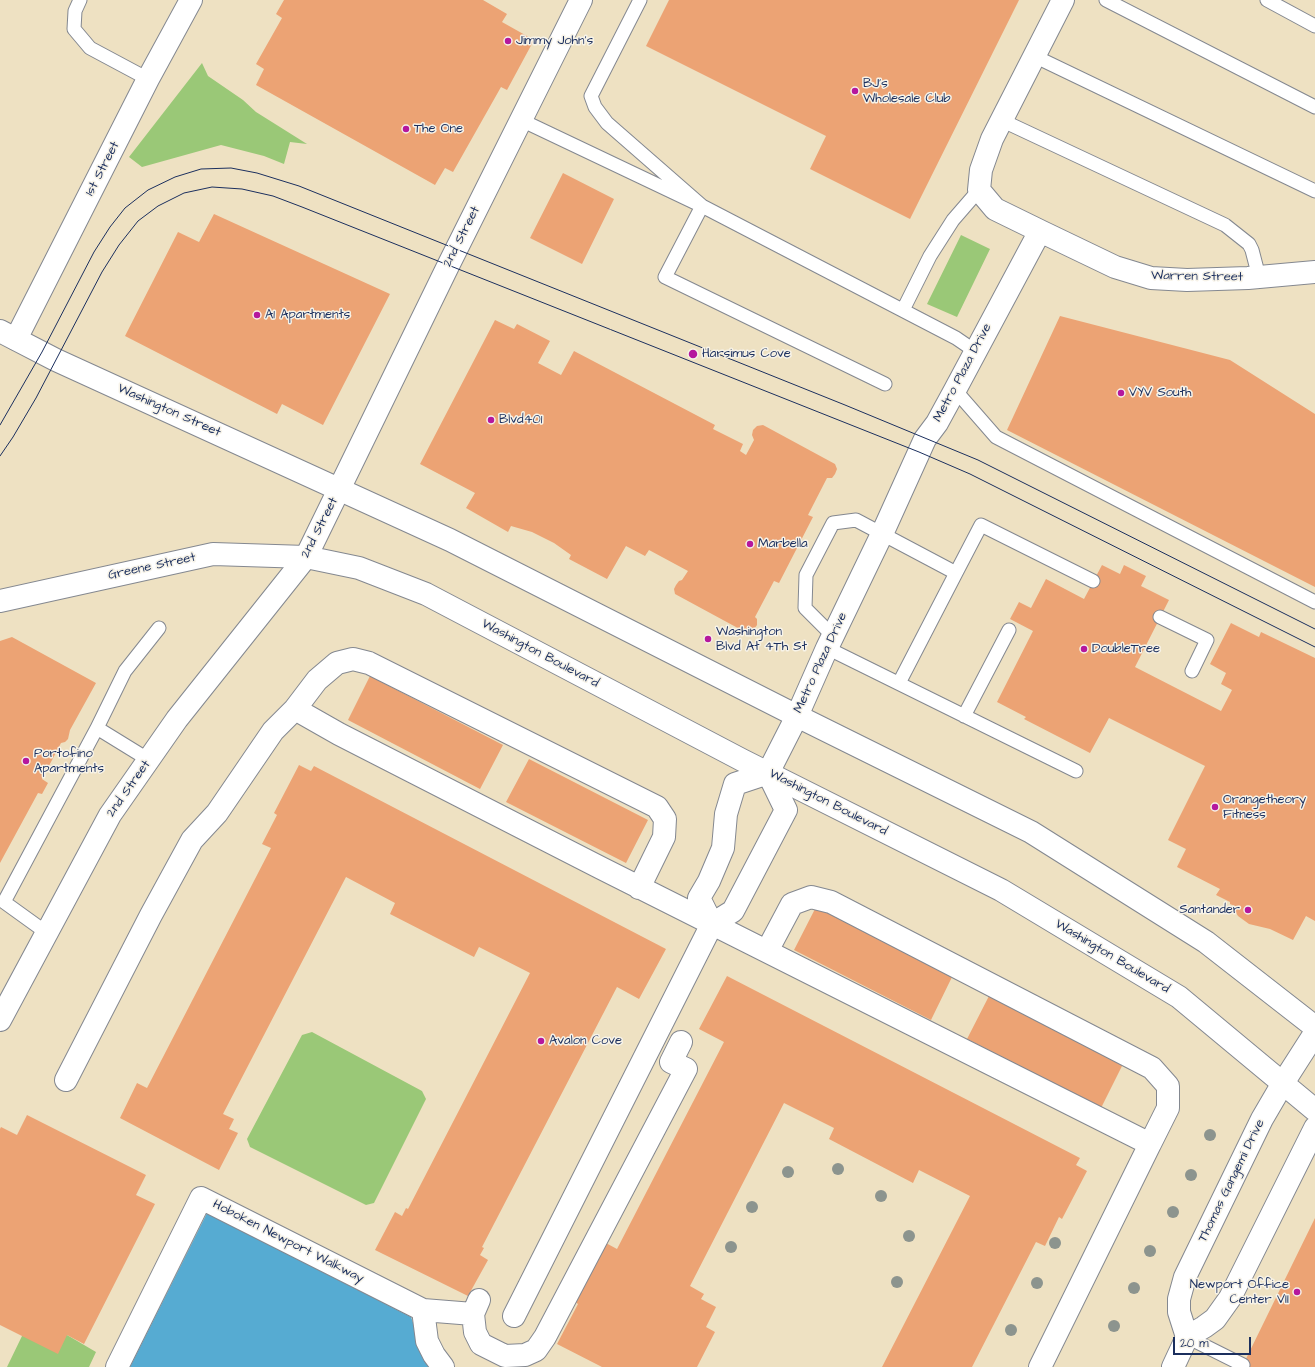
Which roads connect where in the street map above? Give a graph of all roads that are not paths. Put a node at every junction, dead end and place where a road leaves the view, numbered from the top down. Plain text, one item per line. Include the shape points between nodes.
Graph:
1 (80, 0) edge
2 (191, 0) edge
3 (640, 0) edge
4 (1063, 0) edge
5 (1106, 0) edge
6 (1267, 0) edge
7 (576, 2) edge
8 (1315, 26) edge
9 (1034, 56) junction
10 (148, 79) junction
11 (1315, 106) edge
12 (521, 120) junction
13 (1001, 120) junction
14 (979, 190) junction
15 (1315, 191) edge
16 (702, 206) junction
17 (1040, 231) junction
18 (1315, 272) edge
19 (1259, 277) junction
20 (903, 310) junction
21 (8, 335) edge
22 (975, 351) junction
23 (885, 384) dead end
24 (955, 390) junction
25 (340, 489) junction
26 (882, 534) junction
27 (306, 557) junction
28 (956, 573) junction
29 (1093, 581) dead end
30 (0, 601) edge
31 (1315, 602) edge
32 (1160, 617) dead end
33 (159, 628) dead end
34 (1009, 630) dead end
35 (830, 642) junction
36 (1192, 671) dead end
37 (899, 684) junction
38 (294, 708) junction
39 (797, 716) junction
40 (964, 716) junction
41 (97, 728) junction
42 (149, 760) junction
43 (1076, 771) dead end
44 (768, 773) junction
45 (640, 888) junction
46 (712, 924) junction
47 (47, 933) junction
48 (767, 952) junction
49 (0, 1018) edge
50 (1315, 1027) edge
51 (1315, 1033) edge
52 (681, 1042) dead end
53 (66, 1080) dead end
54 (1283, 1083) junction
55 (1315, 1110) edge
56 (1315, 1128) edge
57 (1150, 1144) junction
58 (423, 1310) junction
59 (514, 1316) dead end
60 (1187, 1337) junction
61 (527, 1361) edge
62 (1243, 1364) dead end
63 (117, 1367) edge
64 (443, 1367) edge
65 (1040, 1367) edge
66 (1172, 1367) edge

1 - 10 lane via 75,11 74,29 90,48
2 - 10 street, 1st Street
3 - 16 lane via 591,96 595,107 607,123
4 - 9 street
5 - 11 lane
6 - 8 lane
7 - 12 street, 2nd Street
9 - 13 street
9 - 15 lane
10 - 21 street, 1st Street
12 - 16 lane
12 - 25 street, 2nd Street
13 - 14 street via 981,170
13 - 19 lane via 1225,225 1249,244
14 - 17 street via 996,209
14 - 20 lane via 953,220 930,256
16 - 20 lane
16 - 23 lane via 665,277
17 - 19 street, Warren Street via 1115,267 1151,278 1187,280
17 - 22 street, Metro Plaza Drive
18 - 19 street, Warren Street
20 - 22 lane
21 - 25 street, Washington Street via 56,360
22 - 24 street, Metro Plaza Drive
24 - 26 street, Metro Plaza Drive via 925,439
24 - 31 lane via 996,437
25 - 27 street, 2nd Street
25 - 39 street via 450,540
26 - 28 lane
26 - 35 street, Metro Plaza Drive
26 - 35 lane via 856,520 834,523 806,575 805,608
27 - 30 street, Greene Street via 213,554
27 - 42 street, 2nd Street via 177,719
27 - 44 street, Washington Boulevard via 360,568 426,594
28 - 29 lane via 981,525
28 - 37 lane
32 - 36 lane via 1207,640
33 - 41 lane via 125,671
34 - 40 lane
35 - 37 lane
35 - 39 street, Metro Plaza Drive
37 - 40 lane
38 - 45 street via 339,734
38 - 45 street via 317,680 337,663 353,659 369,663 657,807 665,819 664,837
38 - 53 street via 273,730 217,813 192,840
39 - 44 street, Metro Plaza Drive
39 - 50 street via 1031,832 1206,942
40 - 43 lane
41 - 42 lane
41 - 47 lane via 4,902
42 - 47 street, 2nd Street via 110,815
44 - 46 street via 786,810 733,911
44 - 46 street via 735,784 726,814 723,848 699,898
44 - 54 street, Washington Boulevard via 1001,890 1179,997
45 - 46 street
46 - 48 street
46 - 59 street
47 - 49 street, 2nd Street
48 - 57 street
48 - 57 street via 792,904 811,897 838,905 1152,1068 1168,1086 1168,1108
51 - 54 street, Thomas Gangemi Drive
52 - 61 street via 671,1062 686,1069 545,1337
54 - 55 street, Washington Boulevard
54 - 60 street, Thomas Gangemi Drive via 1262,1119 1185,1277 1179,1299 1179,1312
56 - 60 street via 1230,1298 1215,1318
57 - 65 street
58 - 61 street via 476,1307 475,1332 481,1344 505,1356
58 - 63 street, Hoboken Newport Walkway via 201,1198
58 - 64 street via 427,1341
60 - 62 lane
60 - 66 street

